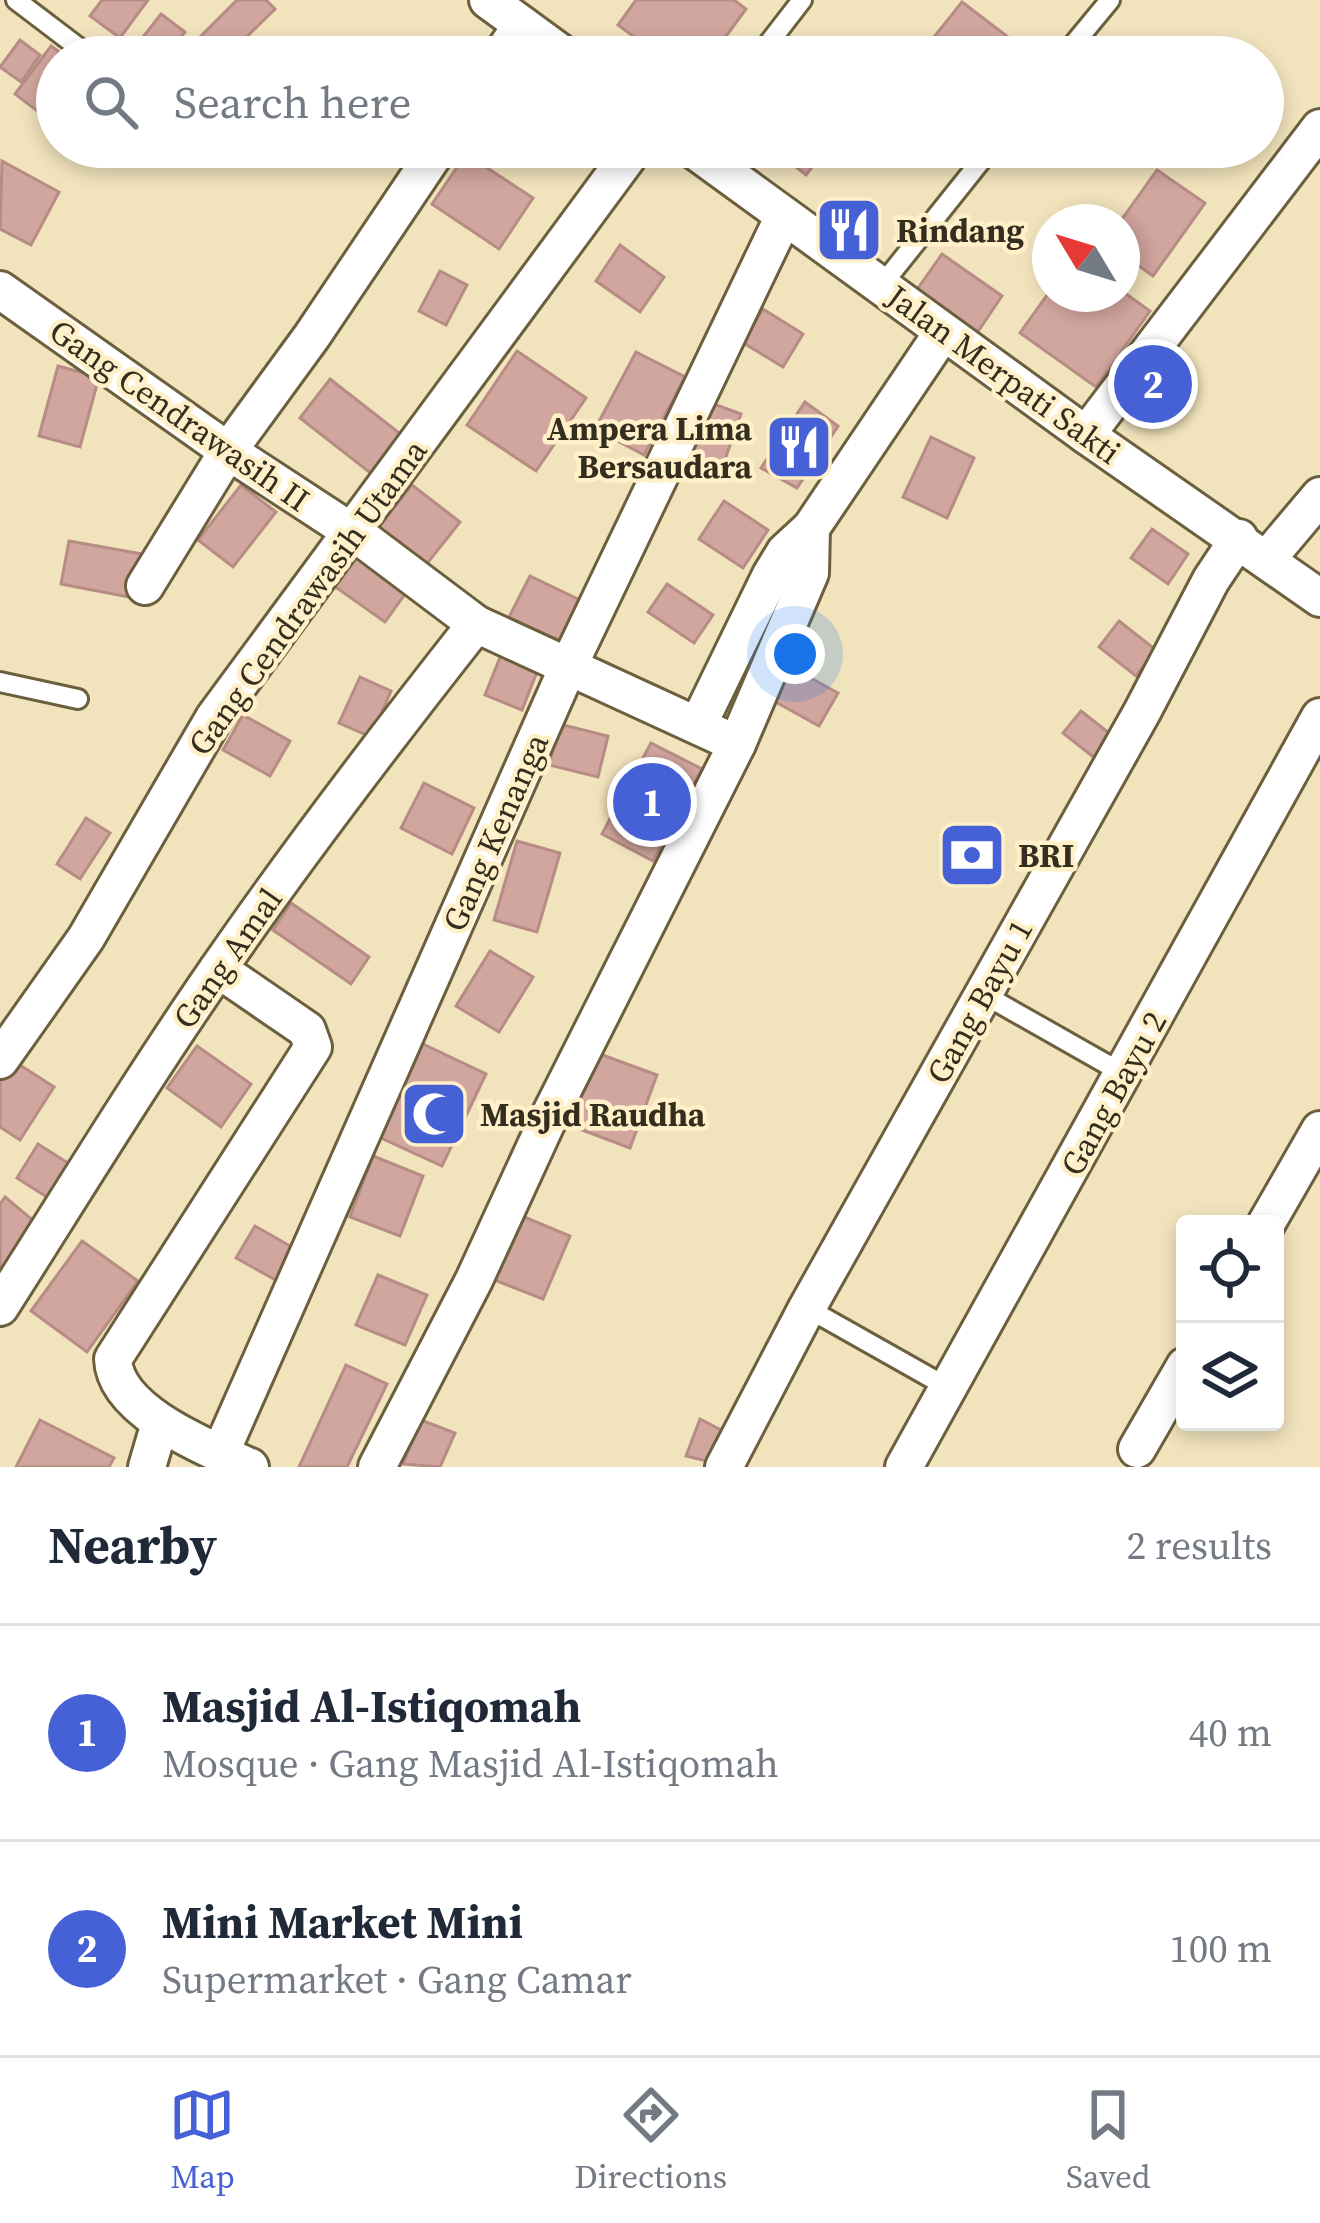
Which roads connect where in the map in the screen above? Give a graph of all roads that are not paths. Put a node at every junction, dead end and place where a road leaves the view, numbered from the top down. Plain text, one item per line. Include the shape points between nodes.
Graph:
1 (16, 0) edge
2 (488, 0) edge
3 (802, 0) edge
4 (1110, 0) edge
5 (522, 25) junction
6 (63, 36) edge
7 (514, 36) edge
8 (537, 36) edge
9 (774, 36) edge
10 (1081, 36) edge
11 (1320, 128) edge
12 (426, 168) edge
13 (619, 168) edge
14 (719, 168) edge
15 (975, 168) edge
16 (784, 216) junction
17 (881, 286) junction
18 (0, 290) edge
19 (944, 332) junction
20 (1086, 435) junction
21 (228, 451) junction
22 (1320, 496) edge
23 (812, 528) junction
24 (351, 531) junction
25 (1253, 549) junction
26 (145, 586) dead end
27 (1320, 598) edge
28 (476, 624) junction
29 (568, 667) junction
30 (0, 682) edge
31 (78, 698) dead end
32 (1320, 717) edge
33 (698, 725) junction
34 (737, 744) junction
35 (218, 969) junction
36 (983, 994) junction
37 (0, 1060) edge
38 (1124, 1074) junction
39 (1320, 1130) edge
40 (1272, 1215) edge
41 (0, 1307) edge
42 (807, 1308) junction
43 (1176, 1382) edge
44 (947, 1387) junction
45 (160, 1423) junction
46 (1137, 1449) dead end
47 (235, 1460) edge
48 (147, 1467) edge
49 (377, 1467) edge
50 (724, 1467) edge
51 (904, 1467) edge

1 - 6 lane
2 - 5 street
3 - 9 lane
4 - 10 lane
5 - 7 street
5 - 8 street
11 - 20 street
12 - 21 street
13 - 24 street, Gang Cendrawasih Utama
14 - 16 street, Jalan Merpati Sakti
15 - 17 lane
16 - 17 street, Jalan Merpati Sakti
16 - 29 street, Gang Kenanga
17 - 19 street, Jalan Merpati Sakti
18 - 21 street, Gang Cendrawasih II
19 - 20 street, Jalan Merpati Sakti
19 - 23 street
20 - 25 street, Jalan Merpati Sakti
21 - 24 street, Gang Cendrawasih II
21 - 26 street
22 - 25 street, Gang Bayu 1
23 - 33 street via 771,575
23 - 34 street via 811,573
24 - 28 street, Gang Cendrawasih II
24 - 37 street, Gang Cendrawasih Utama via 214,718 86,938
25 - 27 street, Jalan Merpati Sakti
25 - 36 street, Gang Bayu 1 via 1211,580
28 - 29 street, Gang Cendrawasih II
28 - 35 street, Gang Amal
29 - 33 street, Gang Cendrawasih II
29 - 47 street, Gang Kenanga
30 - 31 lane
32 - 38 street, Gang Bayu 2
33 - 34 street, Gang Cendrawasih II
34 - 49 street
35 - 41 street, Gang Amal
35 - 45 street via 307,1030 313,1047 112,1359 118,1382
36 - 38 lane
36 - 42 street, Gang Bayu 1
38 - 44 street, Gang Bayu 2
39 - 40 street
42 - 44 lane
42 - 50 street, Gang Bayu 1
43 - 46 street
44 - 51 street, Gang Bayu 2
45 - 47 street
45 - 48 street

